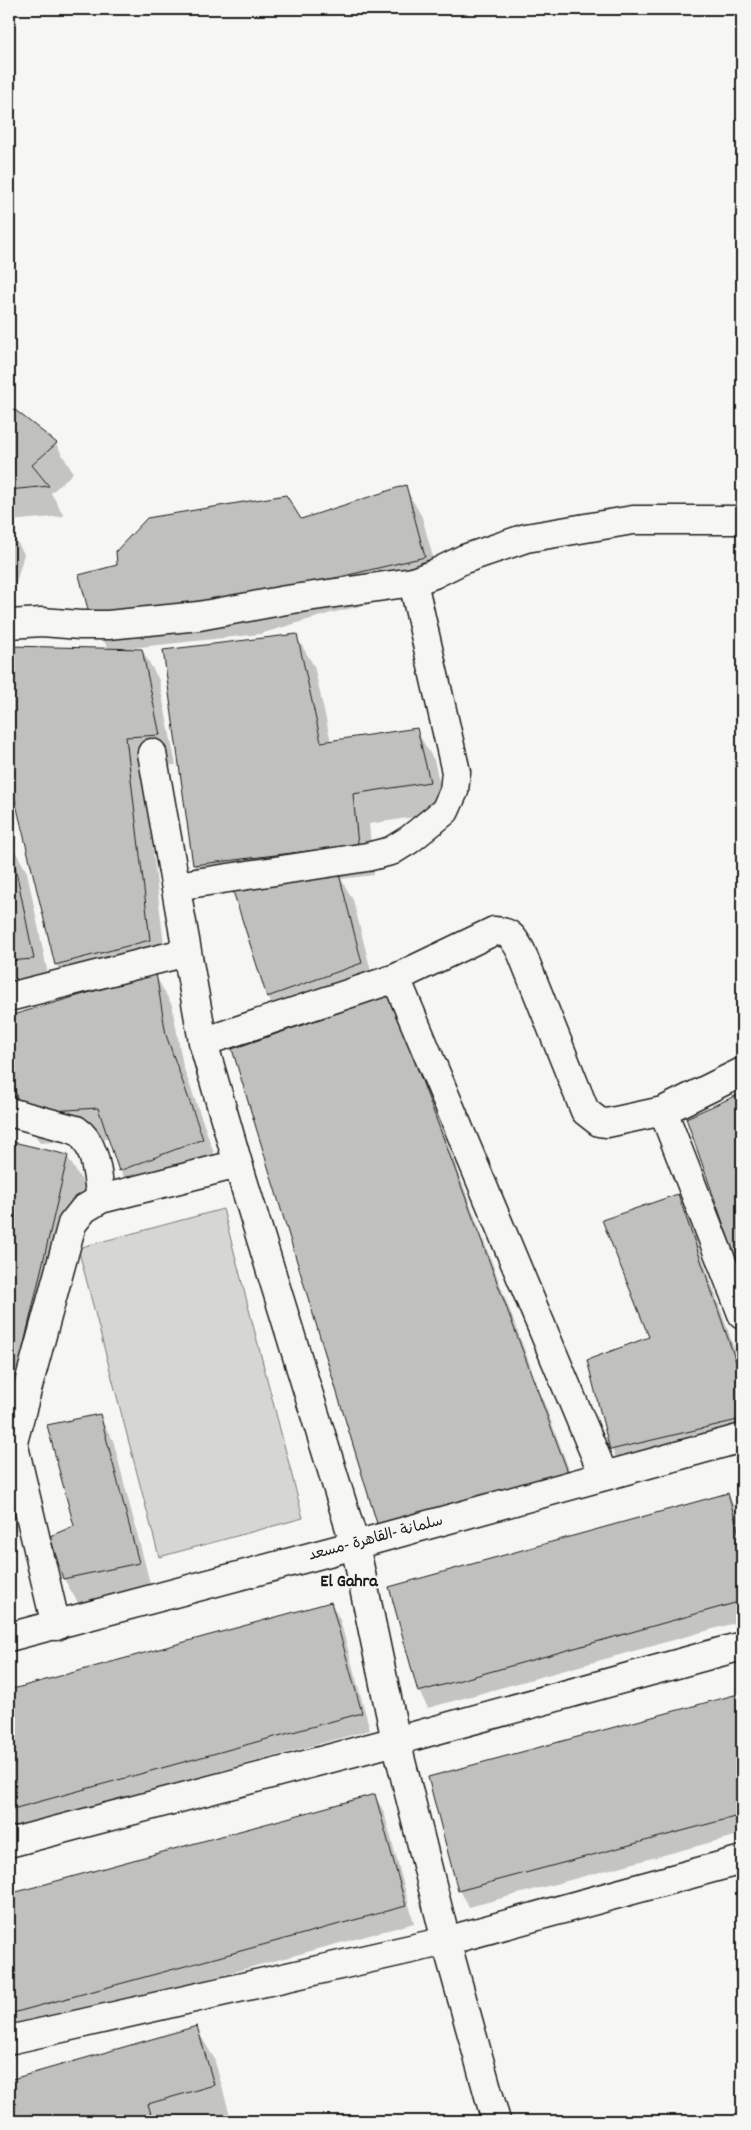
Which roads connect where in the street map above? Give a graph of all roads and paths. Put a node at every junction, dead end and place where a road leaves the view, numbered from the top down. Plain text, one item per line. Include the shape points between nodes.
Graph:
1 (742, 520) edge
2 (413, 582) junction
3 (9, 624) edge
4 (152, 753) dead end
5 (176, 886) junction
6 (187, 952) junction
7 (396, 978) junction
8 (9, 997) edge
9 (203, 1042) junction
10 (742, 1072) edge
11 (663, 1111) junction
12 (9, 1112) edge
13 (238, 1164) junction
14 (102, 1200) junction
15 (742, 1314) edge
16 (742, 1438) edge
17 (11, 1441) edge
18 (604, 1476) junction
19 (355, 1545) junction
20 (56, 1626) junction
21 (9, 1637) edge
22 (742, 1646) edge
23 (396, 1741) junction
24 (9, 1843) edge
25 (742, 1860) edge
26 (446, 1941) junction
27 (9, 2040) edge
28 (496, 2121) edge

1 - 2 street via 633,520 526,538 464,559
2 - 3 street via 136,623
2 - 5 street via 456,772 454,791 445,811 391,851
4 - 5 street
5 - 6 street
6 - 8 street
6 - 9 street
7 - 9 street
7 - 11 street via 494,931 507,932 522,951 585,1111 599,1122 608,1123
7 - 18 street
9 - 13 street
10 - 11 street
11 - 15 street
12 - 14 street via 76,1130 83,1135 92,1151
13 - 14 street
13 - 19 street
14 - 17 street via 84,1210 72,1224
16 - 18 street, سلمانة -القاهرة -مسعد
17 - 20 street
18 - 19 street, سلمانة -القاهرة -مسعد
19 - 20 street, سلمانة -القاهرة -مسعد
19 - 23 street
20 - 21 street, سلمانة -القاهرة -مسعد
22 - 23 street
23 - 24 street
23 - 26 street
25 - 26 street
26 - 27 street
26 - 28 street

